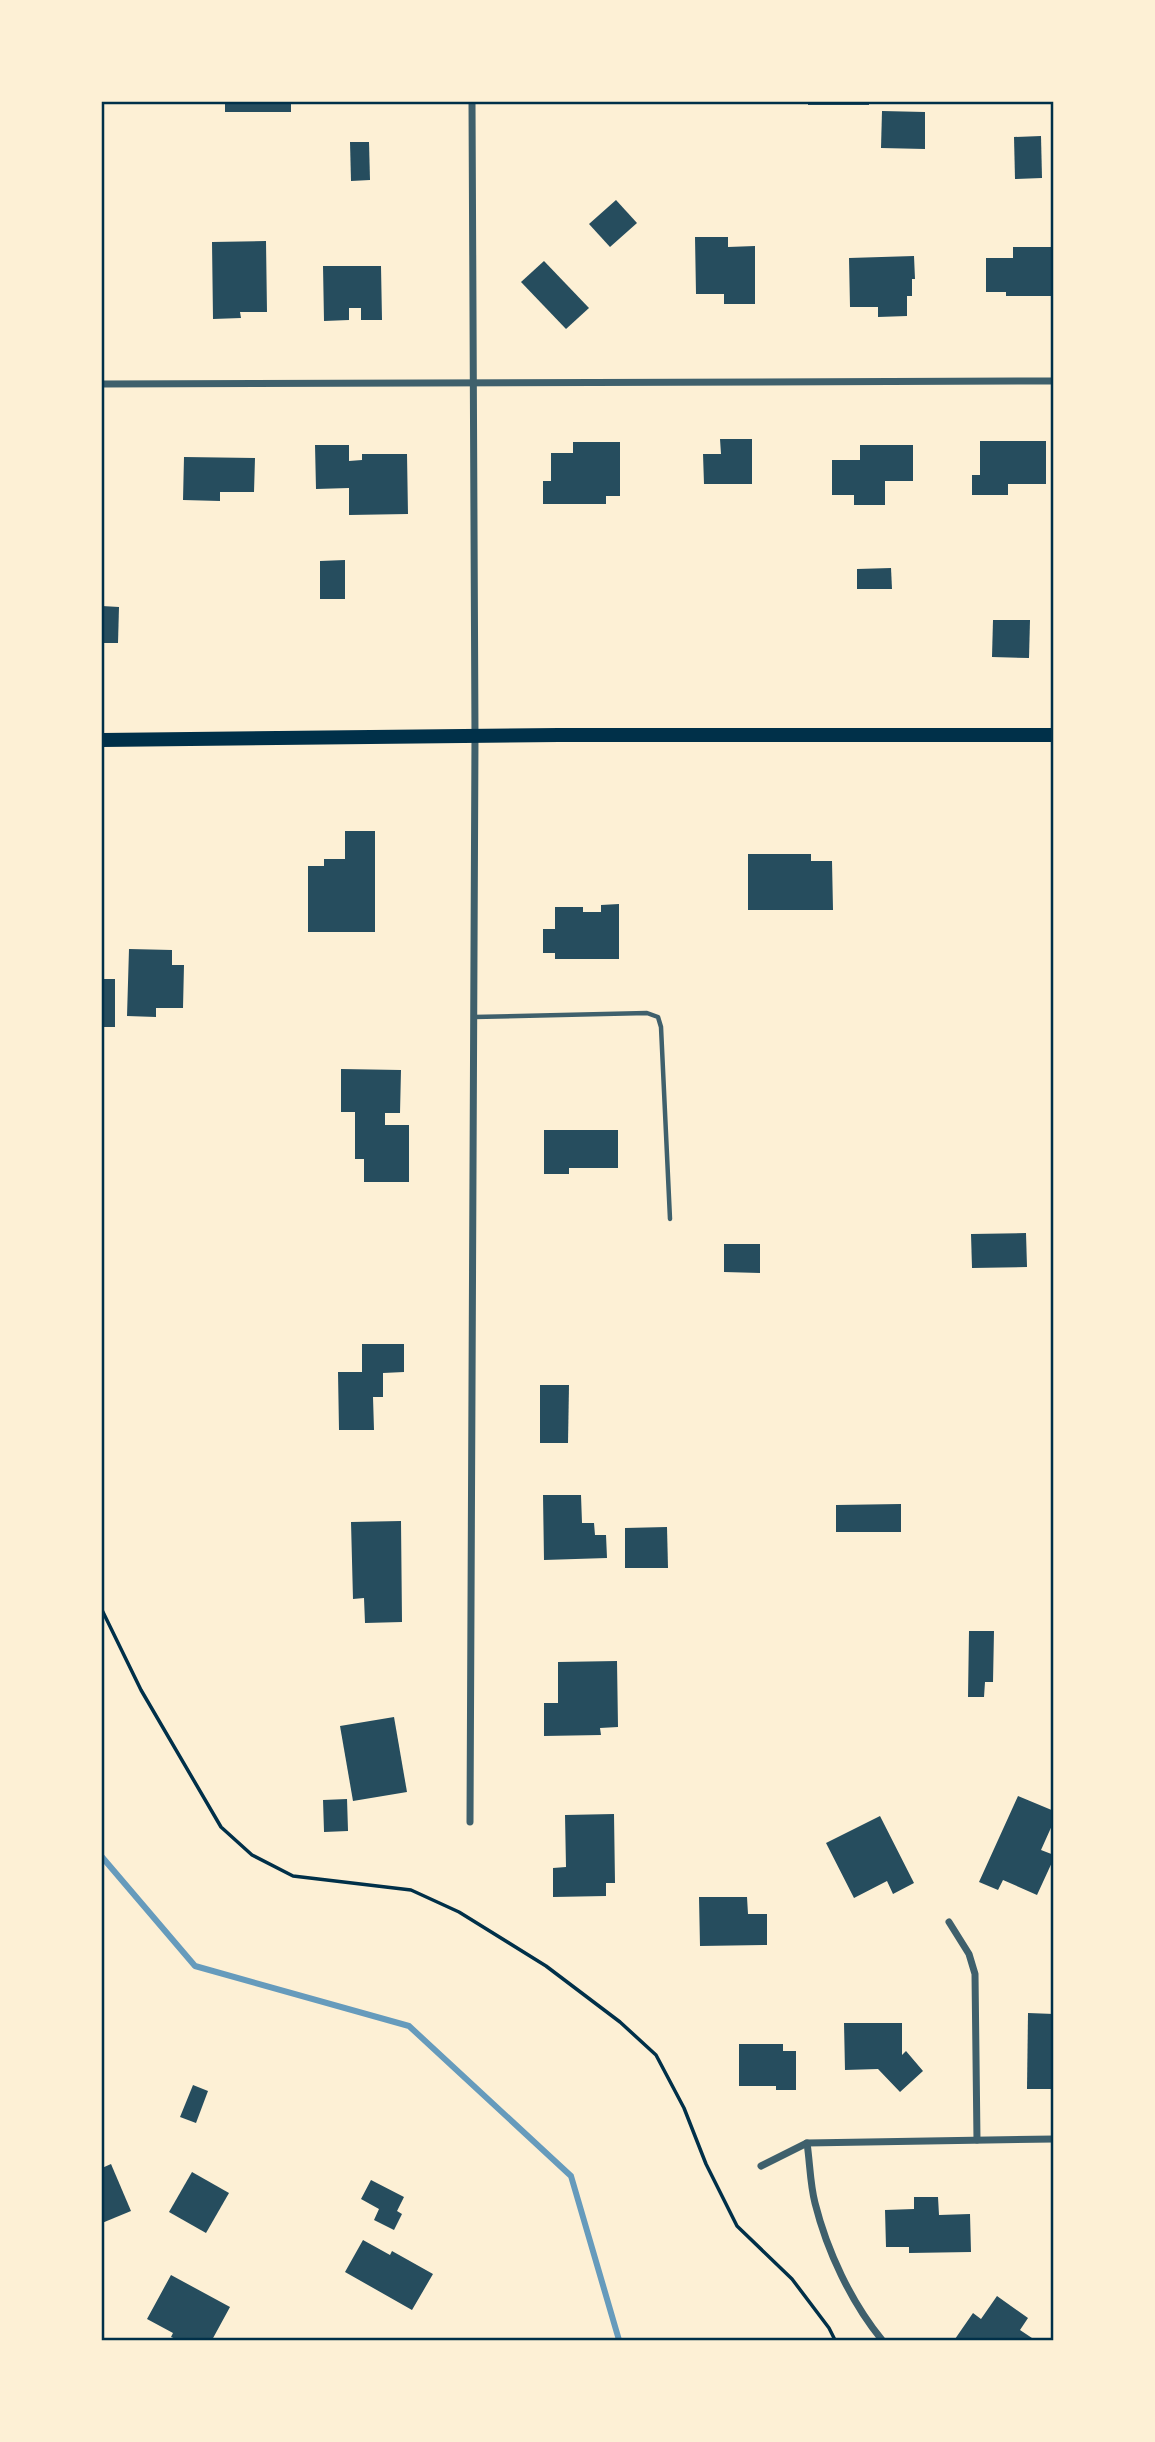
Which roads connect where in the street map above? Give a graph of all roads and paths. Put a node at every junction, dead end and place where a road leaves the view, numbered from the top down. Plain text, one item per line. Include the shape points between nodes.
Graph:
1 (472, 102) edge
2 (1054, 381) edge
3 (472, 382) junction
4 (102, 384) edge
5 (1054, 735) edge
6 (475, 736) junction
7 (102, 740) edge
8 (473, 1017) junction
9 (670, 1219) dead end
10 (102, 1611) edge
11 (470, 1822) dead end
12 (949, 1922) dead end
13 (1054, 2139) edge
14 (977, 2140) junction
15 (807, 2143) junction
16 (761, 2166) dead end
17 (835, 2340) edge
18 (882, 2340) edge

1 - 3 street
2 - 3 street
3 - 4 street
3 - 6 street
5 - 6 main road
6 - 7 main road
6 - 8 street
8 - 9 lane via 647,1013 658,1017
8 - 11 street
10 - 17 path via 141,1690 221,1827 252,1855 293,1876 411,1890 459,1912 546,1966 656,2055 737,2226 792,2279
12 - 14 street via 969,1954 975,1974
13 - 14 street
14 - 15 street
15 - 16 street
15 - 18 street via 814,2200 824,2232 844,2278

